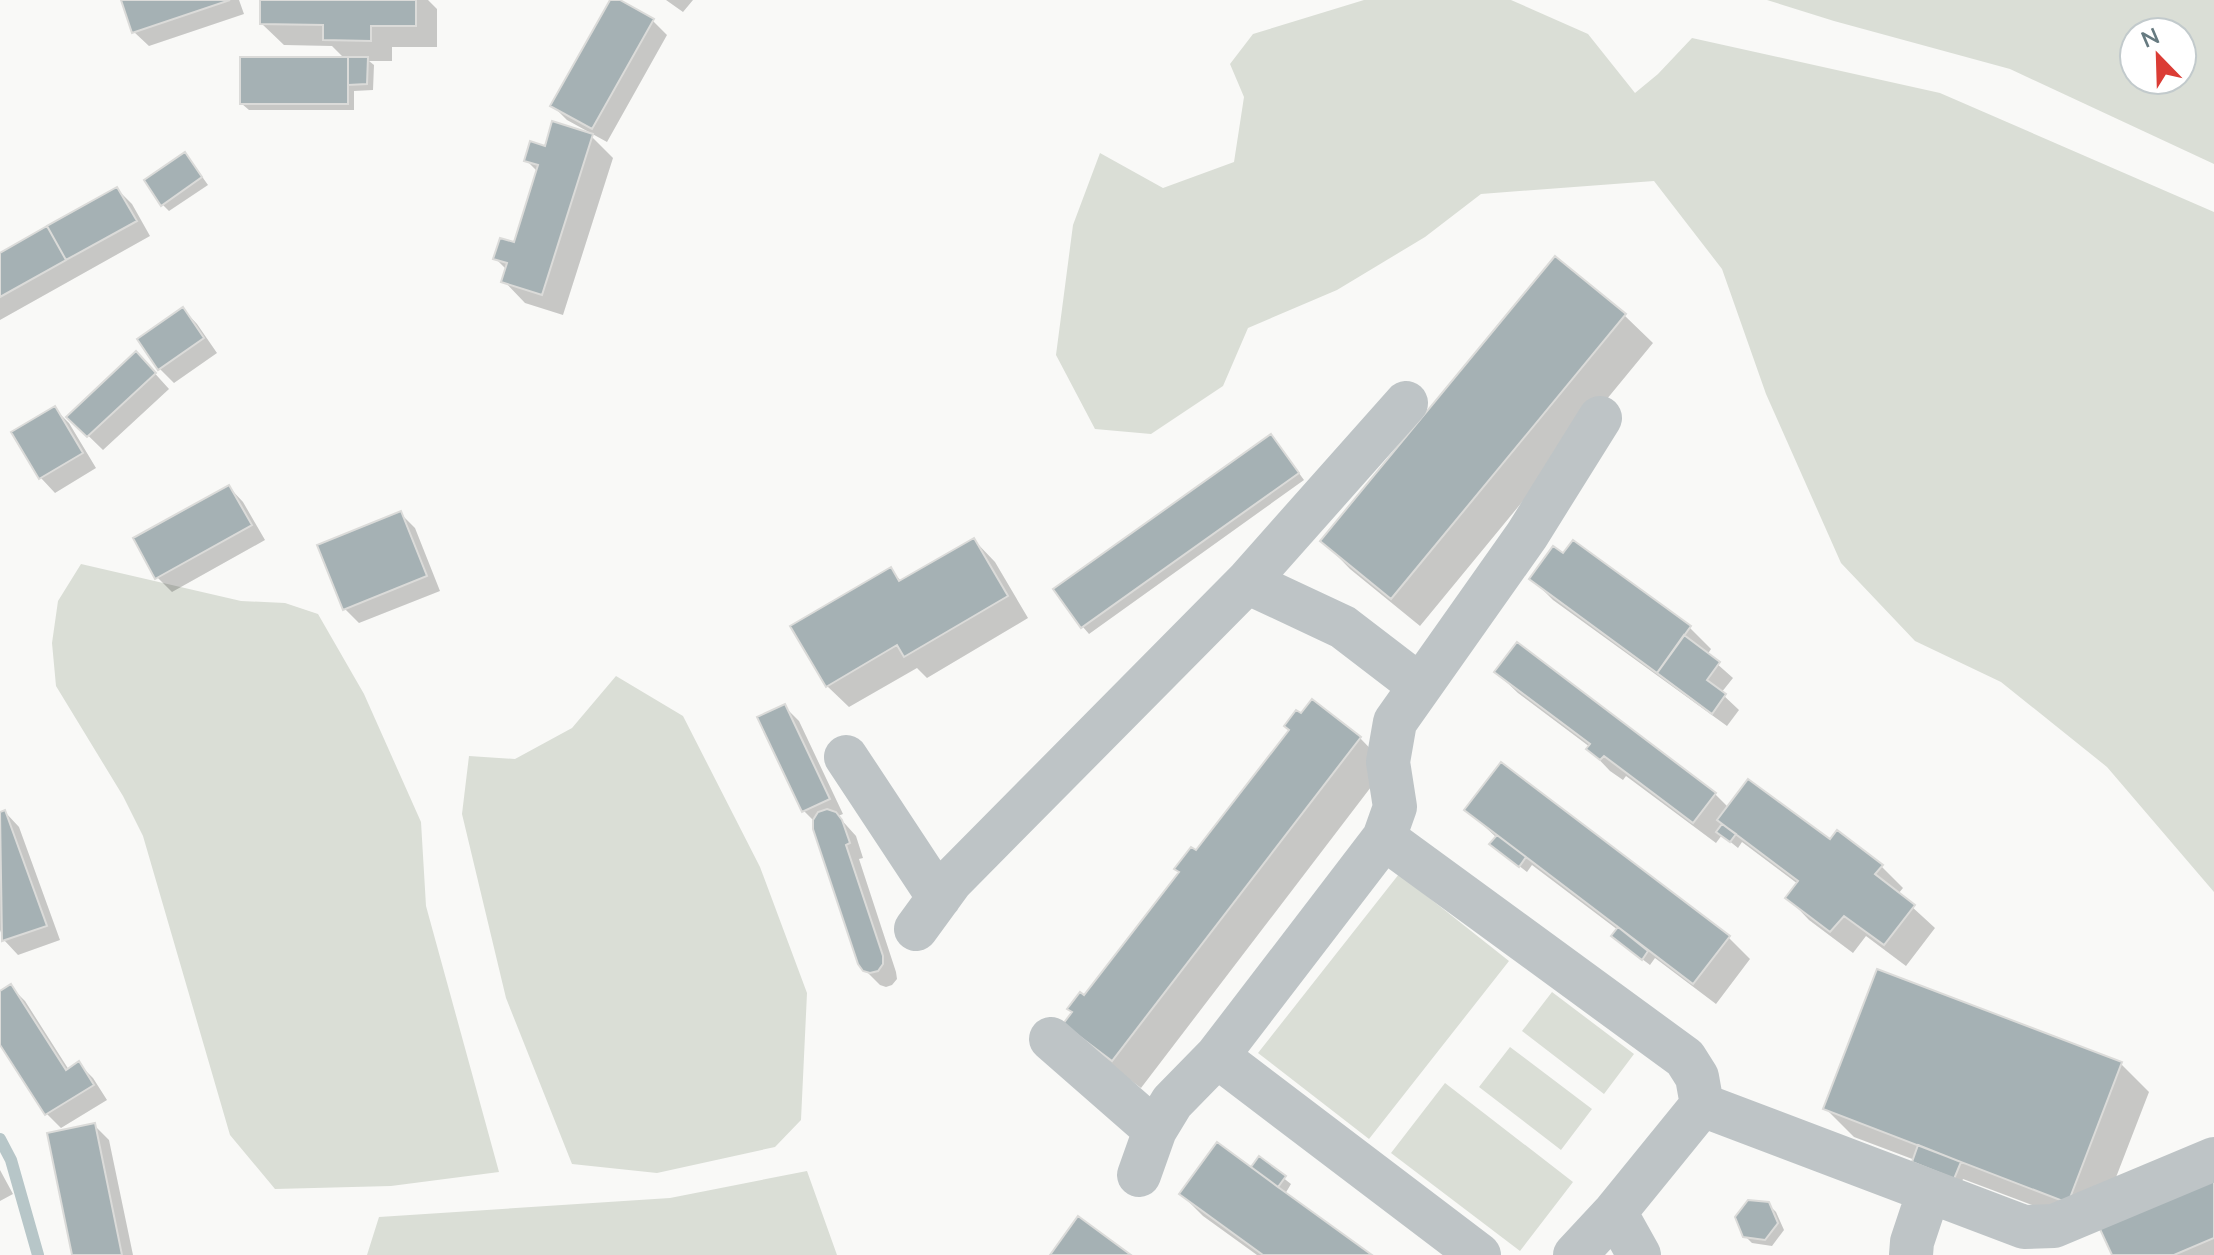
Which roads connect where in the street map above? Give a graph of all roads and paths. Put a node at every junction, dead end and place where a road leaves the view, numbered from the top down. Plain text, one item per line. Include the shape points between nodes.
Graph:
1 (1406, 403) dead end
2 (1600, 418) dead end
3 (1247, 582) junction
4 (1420, 686) junction
5 (846, 757) dead end
6 (1384, 838) junction
7 (1051, 1039) dead end
8 (1217, 1056) junction
9 (1702, 1105) junction
10 (1155, 1130) junction
11 (2214, 1159) edge
12 (1139, 1175) dead end
13 (1929, 1191) junction
14 (1615, 1212) junction
15 (1479, 1255) edge
16 (1575, 1255) edge
17 (1639, 1255) edge
18 (1911, 1255) edge

1 - 3 lane
2 - 4 lane via 1527,535
3 - 4 lane via 1343,627
3 - 5 lane via 951,881 927,914
4 - 6 lane via 1395,722 1388,762 1395,807
6 - 8 lane
6 - 9 lane via 1685,1058 1697,1077
7 - 10 lane
8 - 10 lane via 1172,1102
8 - 15 lane
9 - 13 lane
9 - 14 lane
10 - 12 lane
11 - 13 lane via 2054,1226 2024,1227
13 - 18 lane
14 - 16 lane
14 - 17 lane

